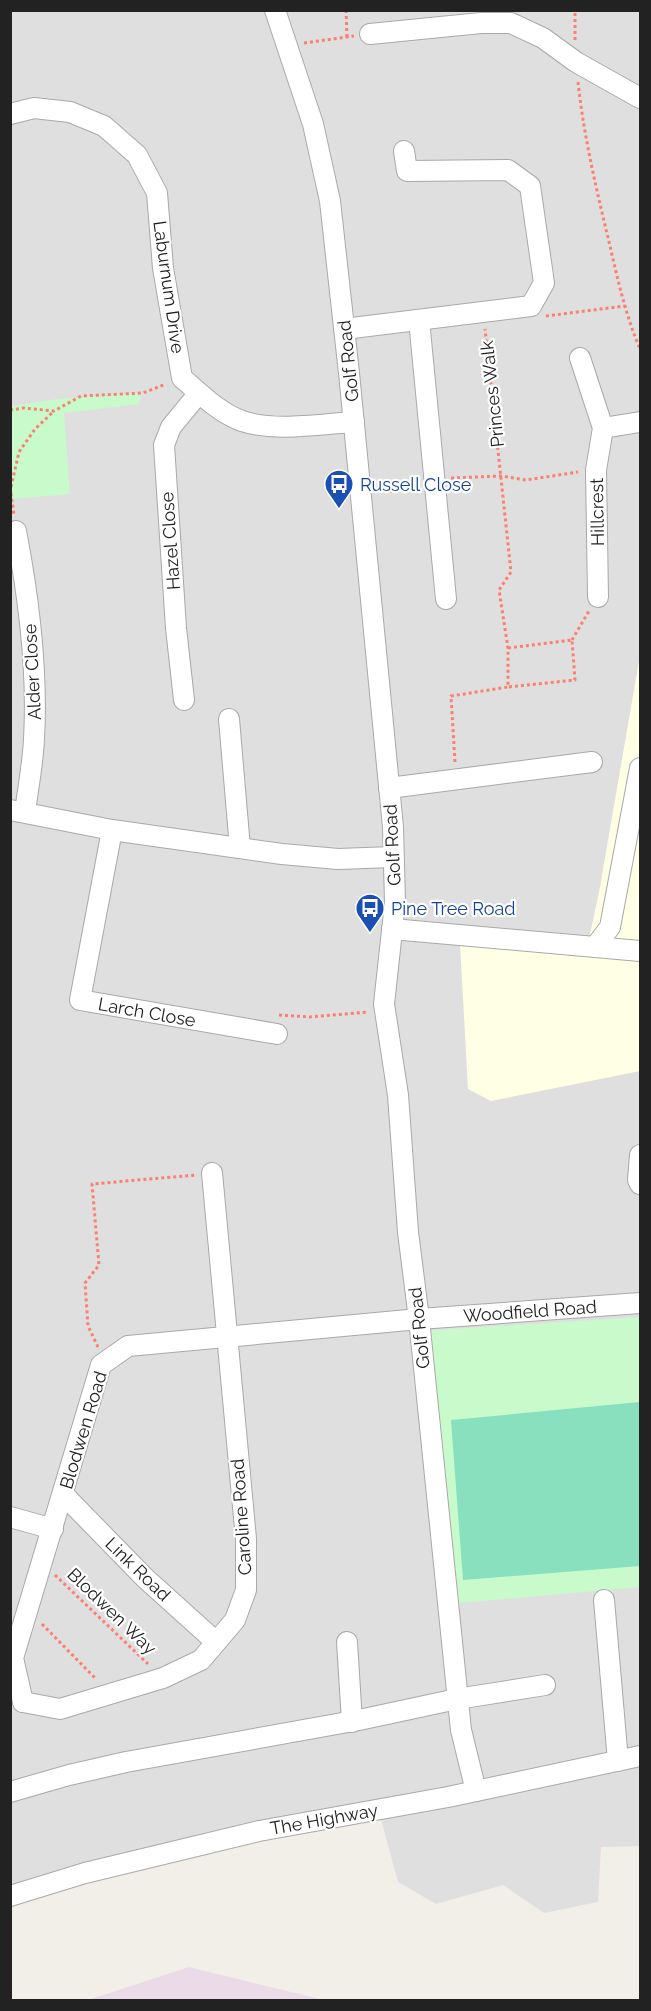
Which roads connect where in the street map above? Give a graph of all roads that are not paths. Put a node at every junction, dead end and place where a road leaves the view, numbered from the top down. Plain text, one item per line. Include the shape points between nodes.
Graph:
1 (275, 10) edge
2 (370, 34) road end
3 (640, 98) edge
4 (10, 114) edge
5 (404, 151) dead end
6 (419, 320) junction
7 (345, 329) junction
8 (580, 358) dead end
9 (199, 393) junction
10 (354, 422) junction
11 (640, 422) edge
12 (603, 428) junction
13 (16, 531) road end
14 (598, 597) road end
15 (446, 599) dead end
16 (184, 700) dead end
17 (229, 719) dead end
18 (592, 762) dead end
19 (640, 768) edge
20 (389, 788) junction
21 (18, 811) edge
22 (112, 830) junction
23 (240, 848) junction
24 (393, 857) junction
25 (392, 929) junction
26 (595, 947) junction
27 (640, 951) edge
28 (274, 1034) road end
29 (640, 1155) edge
30 (212, 1173) road end
31 (640, 1184) edge
32 (640, 1303) edge
33 (419, 1319) junction
34 (228, 1338) junction
35 (63, 1494) junction
36 (10, 1517) edge
37 (53, 1529) junction
38 (604, 1599) dead end
39 (216, 1642) junction
40 (347, 1642) dead end
41 (545, 1685) dead end
42 (457, 1699) junction
43 (17, 1707) edge
44 (352, 1722) junction
45 (640, 1756) edge
46 (618, 1761) junction
47 (476, 1791) junction
48 (10, 1792) edge
49 (10, 1896) edge

1 - 7 street, Golf Road via 313,124 330,201
2 - 3 street via 511,23 543,38 576,62
4 - 9 street, Laburnum Drive via 34,108 70,112 104,126 137,155 157,193 163,268 182,378
5 - 6 street via 406,171 508,170 530,186 544,283 531,306
6 - 7 street
6 - 15 street
7 - 10 street, Golf Road
8 - 12 street, Hillcrest
9 - 10 street, Laburnum Drive via 242,421 278,426
9 - 16 street, Hazel Close via 171,427 164,445
10 - 20 street, Golf Road
11 - 12 street
12 - 14 street, Hillcrest via 596,470
13 - 21 street, Alder Close via 35,666 34,740
17 - 23 street
18 - 20 street
19 - 26 street via 610,927
20 - 24 street, Golf Road
21 - 22 street
22 - 23 street
22 - 28 street, Larch Close via 80,1000
23 - 24 street via 338,859
24 - 25 street, Golf Road
25 - 26 street
25 - 33 street, Golf Road via 385,1010 398,1095
26 - 27 street
29 - 31 street
30 - 34 street, Caroline Road
32 - 33 street, Woodfield Road
33 - 34 street, Blodwen Road
33 - 42 street, Golf Road
34 - 35 street, Blodwen Road via 128,1347 101,1365
34 - 39 street, Caroline Road via 246,1539 246,1590 235,1620
35 - 37 street, Blodwen Road
35 - 39 street, Link Road via 145,1578
36 - 37 street
37 - 43 street, Blodwen Road via 13,1658
38 - 46 street
39 - 43 street, Caroline Road via 201,1660 163,1678 60,1708
40 - 44 street
41 - 42 street
42 - 44 street
42 - 47 street, Golf Road
44 - 48 street via 126,1762
45 - 46 street, The Highway
46 - 47 street, The Highway
47 - 49 street, The Highway via 259,1831 85,1873

